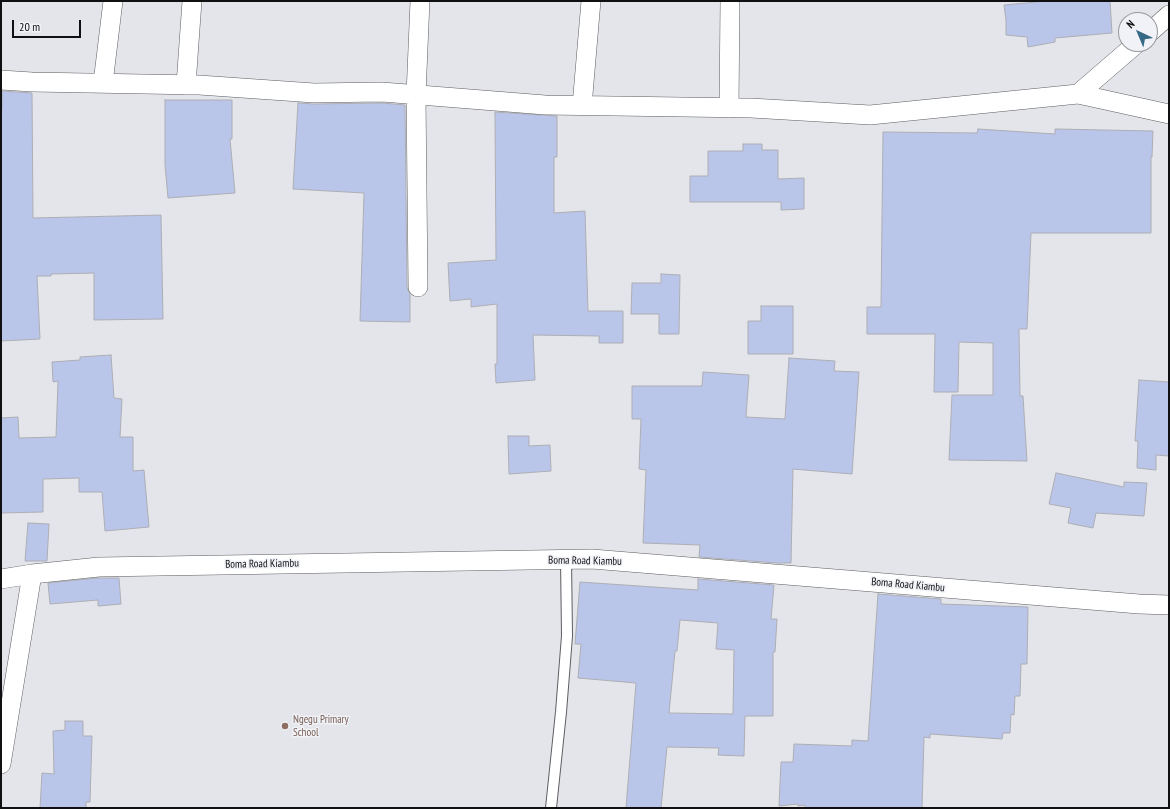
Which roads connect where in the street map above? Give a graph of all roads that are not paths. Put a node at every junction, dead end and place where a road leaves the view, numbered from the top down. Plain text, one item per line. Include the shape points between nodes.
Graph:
1 (112, 1) edge
2 (192, 1) edge
3 (420, 1) edge
4 (591, 1) edge
5 (730, 1) edge
6 (1169, 15) edge
7 (1158, 25) edge
8 (1127, 52) edge
9 (1, 80) edge
10 (103, 83) junction
11 (186, 85) junction
12 (1078, 94) junction
13 (416, 95) junction
14 (582, 106) junction
15 (729, 108) junction
16 (1169, 114) edge
17 (418, 287) dead end
18 (566, 559) junction
19 (32, 574) junction
20 (1, 579) edge
21 (1169, 605) edge
22 (1, 764) edge
23 (551, 808) edge

1 - 10 street
2 - 11 street
3 - 13 street
4 - 14 street
5 - 15 street
6 - 7 street
8 - 12 street
9 - 10 street
10 - 11 street
11 - 13 street
12 - 15 street via 870,115
12 - 16 street
13 - 14 street
13 - 17 street
14 - 15 street
18 - 19 street, Boma Road Kiambu via 99,567
18 - 21 street, Boma Road Kiambu
18 - 23 lane via 567,636
19 - 20 street, Boma Road Kiambu
19 - 22 street

